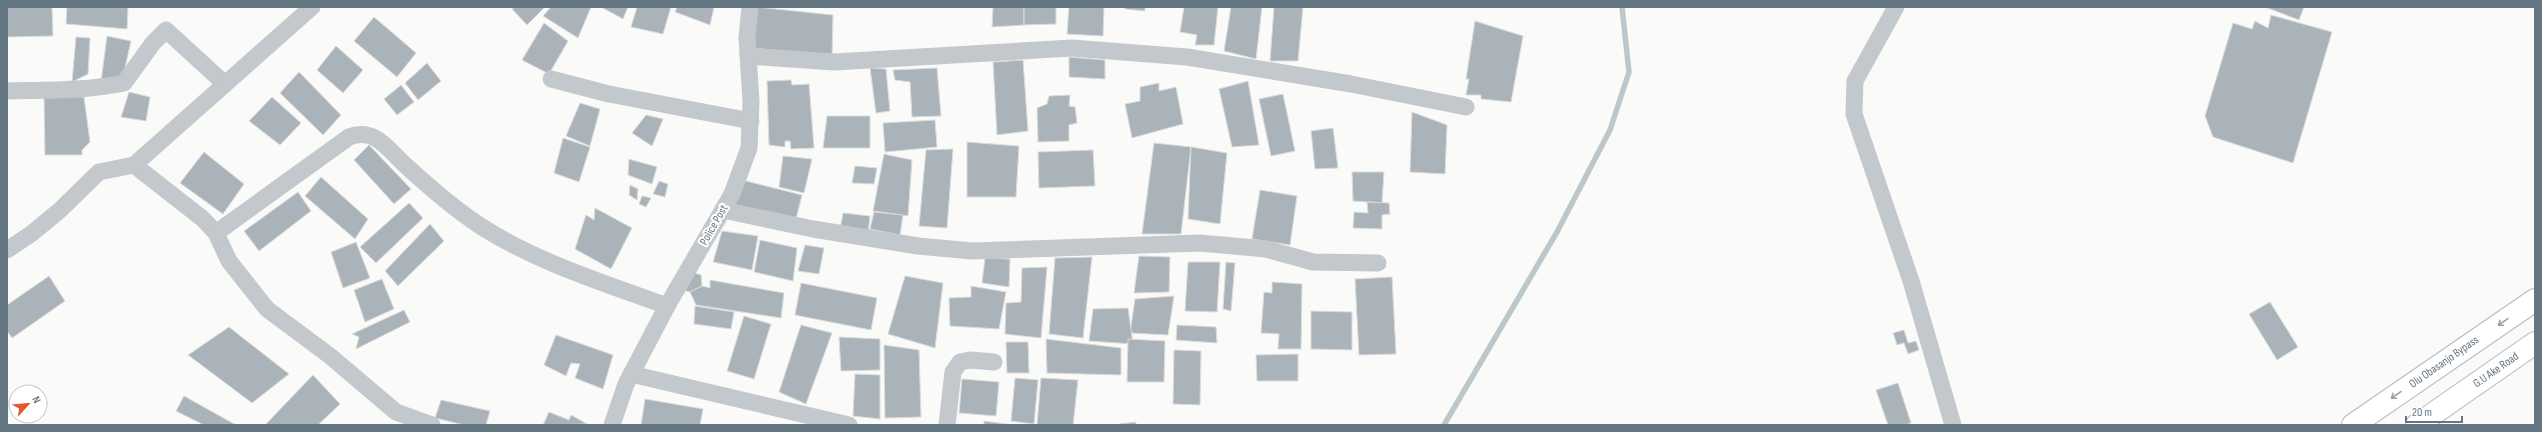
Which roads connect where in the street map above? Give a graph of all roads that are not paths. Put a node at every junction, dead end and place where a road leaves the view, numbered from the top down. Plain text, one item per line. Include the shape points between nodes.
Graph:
1 (312, 7) edge
2 (750, 7) edge
3 (1896, 7) edge
4 (748, 56) junction
5 (551, 79) dead end
6 (226, 84) junction
7 (7, 91) edge
8 (1466, 107) dead end
9 (751, 121) junction
10 (134, 165) junction
11 (723, 210) junction
12 (216, 233) junction
13 (7, 250) edge
14 (1378, 263) dead end
15 (2535, 300) edge
16 (667, 306) junction
17 (2535, 343) edge
18 (994, 362) dead end
19 (631, 374) junction
20 (432, 425) edge
21 (612, 425) edge
22 (849, 425) edge
23 (947, 425) edge
24 (1953, 425) edge
25 (2353, 425) edge
26 (2417, 425) edge

1 - 6 street
2 - 4 street, Police Post
3 - 24 street via 1855,81 1854,114 1911,281
4 - 8 street via 834,62 1072,48 1187,57 1351,84
4 - 9 street, Police Post
5 - 9 street via 609,94
6 - 7 street via 166,30 153,43 124,83 81,89
6 - 10 street
9 - 11 street, Police Post via 749,148 732,194
10 - 12 street via 203,219
10 - 13 street via 99,172 59,211
11 - 14 street via 812,229 918,246 972,250 1200,242 1266,249 1313,262
11 - 16 street, Police Post
12 - 16 street via 349,137 360,132 375,137 440,198 483,227 557,266
12 - 20 street via 228,260 267,309 330,356 396,412
15 -> 25 main road, Olu Obasanjo Bypass
16 - 19 street, Police Post
17 - 26 main road, G.U Ake Road
18 - 23 street via 960,362 953,372
19 - 21 street, Police Post
19 - 22 street

